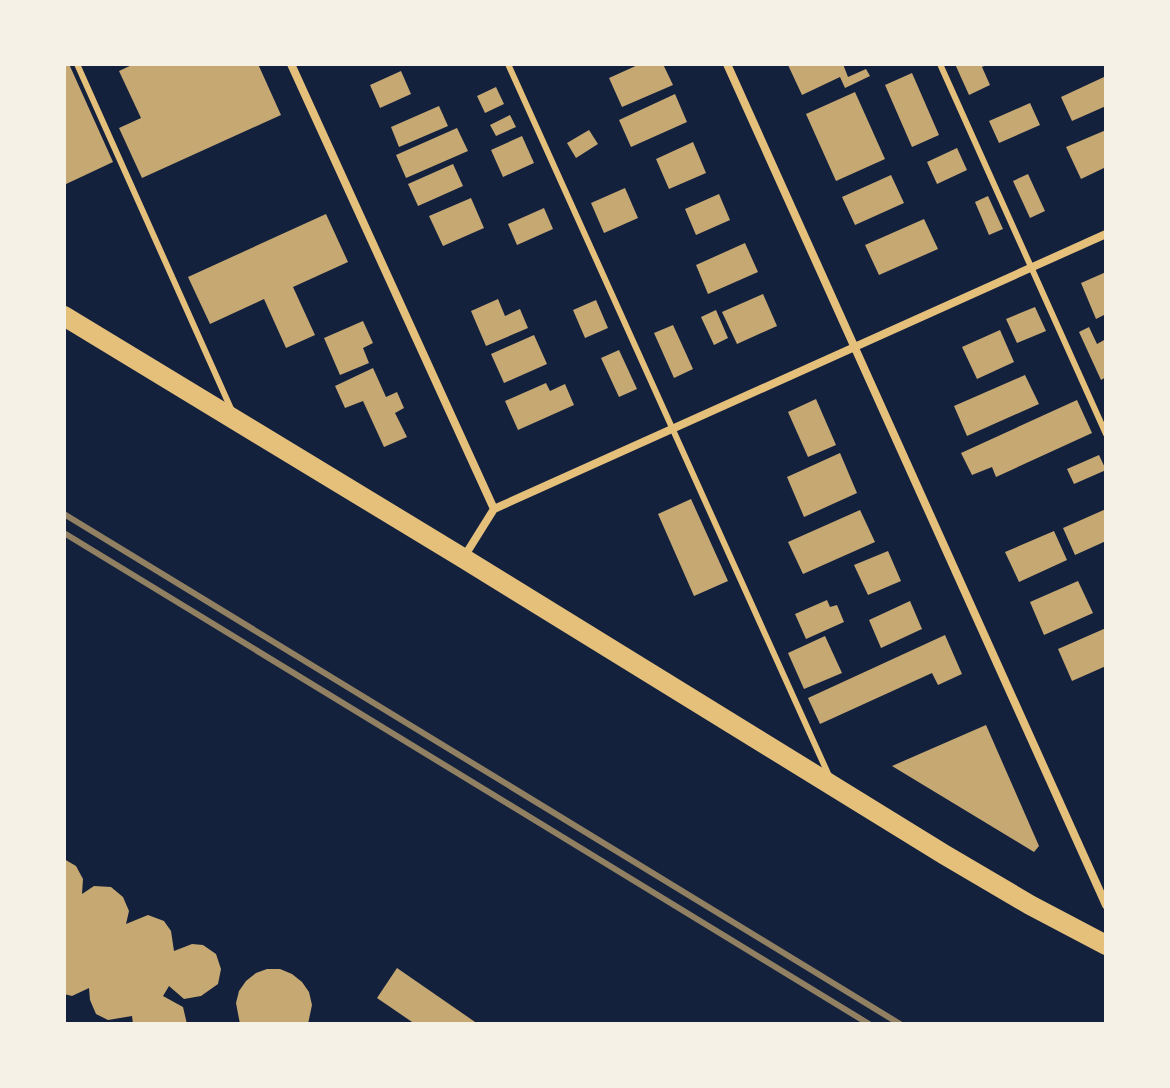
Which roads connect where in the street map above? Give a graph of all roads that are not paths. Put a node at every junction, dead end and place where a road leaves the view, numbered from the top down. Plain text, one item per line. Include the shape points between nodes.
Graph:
1 (77, 64) edge
2 (291, 64) edge
3 (508, 64) edge
4 (727, 64) edge
5 (940, 64) edge
6 (1106, 234) edge
7 (1030, 267) junction
8 (64, 316) edge
9 (854, 348) junction
10 (236, 420) junction
11 (671, 429) junction
12 (1106, 434) edge
13 (494, 509) junction
14 (463, 558) junction
15 (835, 788) junction
16 (1106, 905) edge
17 (1106, 945) edge

1 - 10 lane
2 - 13 street
3 - 11 lane
4 - 9 street
5 - 7 lane
6 - 7 street
7 - 9 street
7 - 12 lane
8 - 10 main road
9 - 11 street
9 - 16 street
10 - 14 main road
11 - 13 street
11 - 15 lane
13 - 14 street
14 - 15 main road
15 - 17 main road

